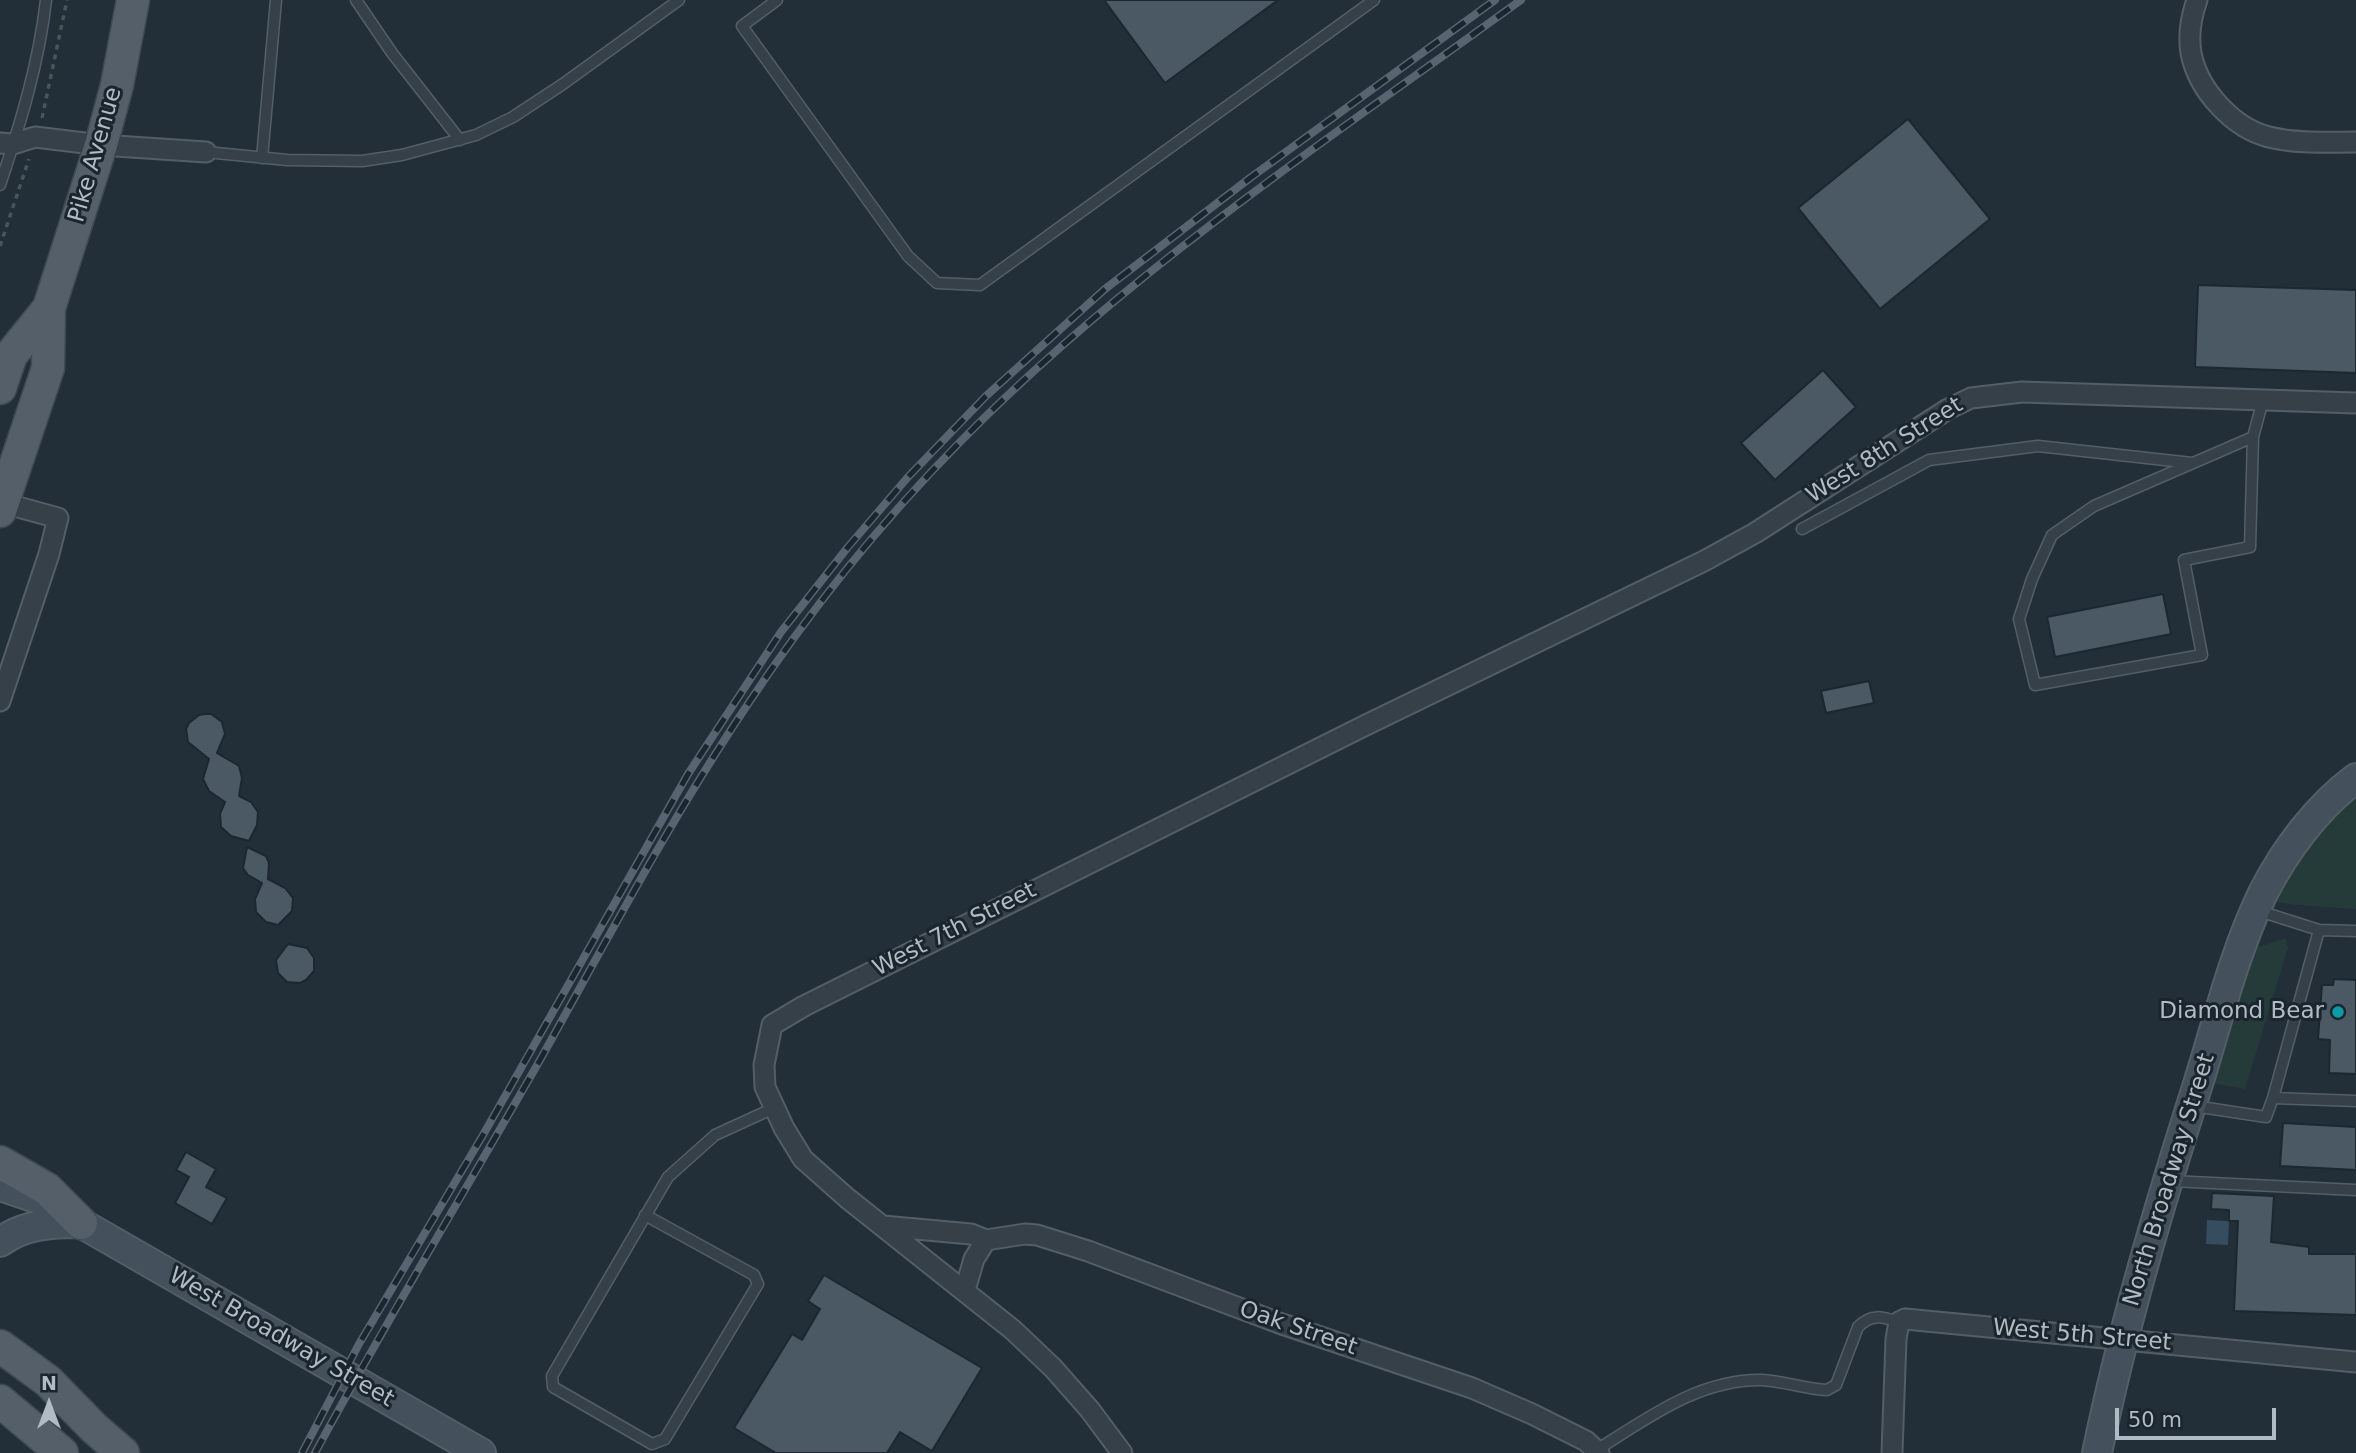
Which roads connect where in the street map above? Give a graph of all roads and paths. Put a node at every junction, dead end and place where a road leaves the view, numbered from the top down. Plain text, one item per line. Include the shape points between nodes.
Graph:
1 (46, 0) edge
2 (68, 0) edge
3 (133, 0) edge
4 (276, 0) edge
5 (356, 0) edge
6 (679, 0) edge
7 (777, 0) edge
8 (1374, 0) edge
9 (2197, 0) edge
10 (43, 116) dead end
11 (460, 140) junction
12 (2356, 142) edge
13 (7, 144) edge
14 (101, 145) junction
15 (206, 152) joint
16 (262, 158) junction
17 (28, 162) dead end
18 (0, 185) edge
19 (0, 246) edge
20 (49, 308) junction
21 (0, 388) edge
22 (2263, 400) junction
23 (2356, 402) edge
24 (2253, 437) junction
25 (2192, 463) junction
26 (1, 505) edge
27 (1802, 529) dead end
28 (1456, 681) joint
29 (0, 701) edge
30 (2356, 778) edge
31 (2256, 910) junction
32 (2319, 930) junction
33 (2356, 931) edge
34 (2273, 1098) junction
35 (2356, 1101) edge
36 (2191, 1106) junction
37 (774, 1108) junction
38 (0, 1161) edge
39 (2167, 1181) junction
40 (0, 1186) edge
41 (2356, 1190) edge
42 (645, 1215) junction
43 (81, 1223) junction
44 (883, 1226) junction
45 (986, 1240) junction
46 (0, 1242) edge
47 (965, 1290) junction
48 (1899, 1322) junction
49 (2122, 1340) junction
50 (0, 1346) edge
51 (2356, 1362) edge
52 (0, 1401) edge
53 (1599, 1451) edge
54 (62, 1453) edge
55 (123, 1453) edge
56 (481, 1453) edge
57 (1122, 1453) edge
58 (1892, 1453) edge
59 (2097, 1453) edge

1 - 13 lane via 39,46
2 - 10 path
3 - 14 main road, Pike Avenue
4 - 16 lane
5 - 11 lane
6 - 11 lane via 513,117
7 - 8 lane via 742,26 908,256 937,283 980,285
9 - 12 street via 2190,32 2194,64 2214,100 2236,121 2270,137
11 - 16 lane via 362,160
13 - 14 street via 35,137
13 - 18 lane
14 - 15 street
14 - 20 main road, Pike Avenue
15 - 16 lane
17 - 19 path
20 - 21 main road, Pike Avenue via 11,355
20 - 26 main road, Pike Avenue via 48,368
22 - 23 street, West 8th Street
22 - 24 lane
22 - 28 street, West 8th Street via 2022,392 1971,397 1755,533
24 - 25 lane
24 - 25 lane via 2250,547 2184,560 2202,655 2035,685 2020,619 2052,535 2094,506
25 - 27 lane via 2038,446 1929,460
26 - 29 street via 58,518
28 - 37 street, West 7th Street via 772,1025 763,1078
30 - 31 main road, North Broadway Street via 2303,831
31 - 32 lane
31 - 36 main road, North Broadway Street
32 - 33 lane
32 - 34 lane
34 - 35 lane
34 - 36 lane via 2266,1117
36 - 39 main road, North Broadway Street
37 - 42 lane via 715,1135 668,1177
37 - 44 street, West 7th Street via 803,1159
38 - 43 main road via 47,1189
39 - 41 lane
39 - 49 main road, North Broadway Street
40 - 43 main road, West Broadway Street via 39,1199
42 - 42 lane via 552,1376 553,1387 652,1444 665,1439 758,1284 754,1275
43 - 46 main road via 34,1226 13,1232
43 - 56 main road, West Broadway Street
44 - 45 street, Oak Street via 971,1234
44 - 47 street, West 7th Street
45 - 47 street via 974,1259
45 - 53 street, Oak Street via 1025,1234 1088,1251 1279,1323 1472,1388 1586,1440
47 - 57 street via 1053,1368
48 - 49 street, West 5th Street
48 - 53 lane via 1882,1317 1864,1321 1836,1385 1826,1390 1763,1380 1704,1389
48 - 58 street
49 - 51 street, West 5th Street
49 - 59 main road, North Broadway Street
50 - 55 main road via 48,1381
52 - 54 main road

